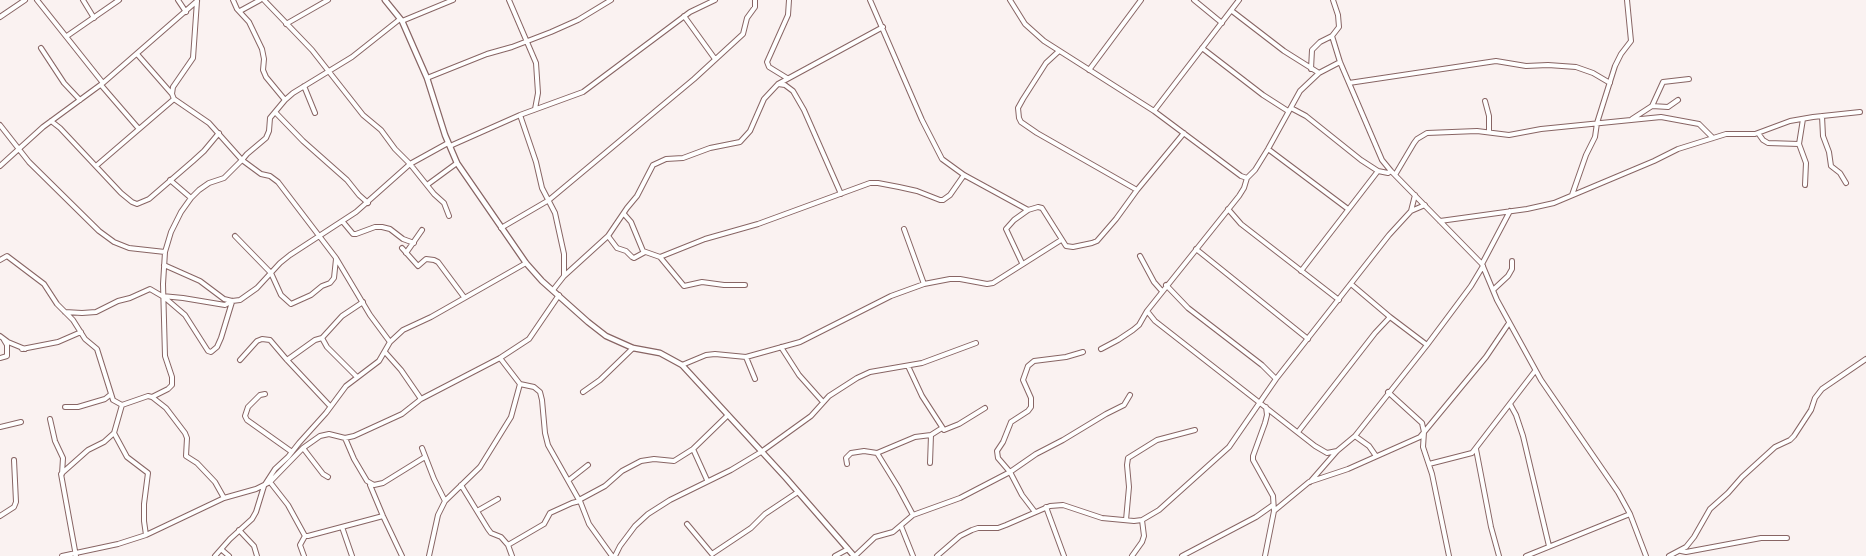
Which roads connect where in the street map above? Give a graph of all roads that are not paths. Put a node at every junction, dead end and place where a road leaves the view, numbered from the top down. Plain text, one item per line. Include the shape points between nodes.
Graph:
1 (25, 0) edge
2 (37, 0) edge
3 (83, 0) edge
4 (119, 0) edge
5 (178, 0) edge
6 (198, 0) edge
7 (233, 0) edge
8 (262, 0) edge
9 (328, 0) edge
10 (385, 0) edge
11 (453, 0) edge
12 (509, 0) edge
13 (611, 0) edge
14 (715, 0) edge
15 (755, 0) edge
16 (789, 0) edge
17 (870, 0) edge
18 (1010, 0) edge
19 (1141, 0) edge
20 (1194, 0) edge
21 (1239, 0) edge
22 (1333, 0) edge
23 (1627, 0) edge
24 (445, 1) edge
25 (1232, 10) junction
26 (240, 11) junction
27 (186, 12) junction
28 (684, 16) junction
29 (0, 17) edge
30 (94, 18) junction
31 (401, 20) junction
32 (1222, 23) junction
33 (286, 24) junction
34 (883, 27) junction
35 (67, 36) junction
36 (1332, 36) junction
37 (527, 42) junction
38 (41, 48) dead end
39 (1203, 48) junction
40 (1059, 51) junction
41 (137, 54) junction
42 (715, 59) junction
43 (1340, 62) junction
44 (1311, 69) junction
45 (1089, 70) junction
46 (329, 71) junction
47 (1319, 73) junction
48 (427, 78) junction
49 (787, 78) junction
50 (1689, 79) dead end
51 (1349, 83) junction
52 (1610, 83) junction
53 (102, 84) junction
54 (778, 84) junction
55 (304, 87) junction
56 (173, 97) junction
57 (80, 100) junction
58 (285, 100) junction
59 (1678, 100) dead end
60 (1485, 101) dead end
61 (1652, 106) junction
62 (535, 109) junction
63 (1290, 110) junction
64 (1154, 111) junction
65 (275, 112) junction
66 (1860, 112) dead end
67 (315, 113) dead end
68 (60, 115) junction
69 (520, 115) junction
70 (1822, 116) junction
71 (1803, 119) junction
72 (1632, 120) junction
73 (51, 121) junction
74 (1597, 123) junction
75 (0, 125) edge
76 (60, 128) junction
77 (139, 129) junction
78 (1489, 132) junction
79 (219, 133) junction
80 (1184, 133) junction
81 (1758, 133) junction
82 (1713, 138) junction
83 (449, 144) junction
84 (1799, 144) junction
85 (1268, 149) junction
86 (18, 150) junction
87 (242, 160) junction
88 (458, 163) junction
89 (410, 164) junction
90 (0, 166) edge
91 (96, 166) junction
92 (1378, 171) junction
93 (1391, 171) junction
94 (964, 175) junction
95 (1395, 176) junction
96 (1247, 178) junction
97 (171, 180) junction
98 (1846, 183) dead end
99 (427, 185) junction
100 (1805, 185) dead end
101 (1137, 189) junction
102 (841, 194) junction
103 (1415, 194) junction
104 (1572, 195) junction
105 (190, 198) junction
106 (549, 200) junction
107 (368, 202) junction
108 (1425, 205) junction
109 (1228, 209) junction
110 (1348, 209) junction
111 (1028, 210) junction
112 (1411, 211) junction
113 (1510, 211) junction
114 (624, 214) junction
115 (449, 216) dead end
116 (1440, 221) junction
117 (343, 222) junction
118 (501, 228) junction
119 (904, 229) dead end
120 (422, 230) dead end
121 (235, 236) dead end
122 (319, 236) junction
123 (608, 236) junction
124 (1062, 240) junction
125 (414, 243) junction
126 (402, 248) dead end
127 (1196, 249) junction
128 (165, 252) junction
129 (645, 252) junction
130 (406, 253) junction
131 (1140, 256) dead end
132 (660, 257) junction
133 (336, 258) junction
134 (0, 260) edge
135 (1512, 261) dead end
136 (526, 263) junction
137 (1022, 263) junction
138 (164, 265) junction
139 (1483, 265) junction
140 (1301, 271) junction
141 (271, 273) junction
142 (564, 276) junction
143 (924, 284) junction
144 (1351, 284) junction
145 (745, 285) dead end
146 (1166, 285) junction
147 (553, 290) junction
148 (1493, 290) junction
149 (1161, 291) junction
150 (559, 295) junction
151 (162, 296) junction
152 (464, 297) junction
153 (1339, 300) junction
154 (232, 301) junction
155 (363, 302) junction
156 (65, 311) junction
157 (1147, 311) junction
158 (1390, 316) junction
159 (1509, 323) junction
160 (81, 332) junction
161 (2, 338) edge
162 (322, 338) junction
163 (1308, 339) junction
164 (390, 342) junction
165 (976, 343) dead end
166 (1426, 345) junction
167 (781, 346) junction
168 (633, 348) junction
169 (1101, 349) dead end
170 (385, 352) junction
171 (1083, 352) dead end
172 (746, 357) junction
173 (0, 358) edge
174 (500, 358) junction
175 (1866, 359) edge
176 (240, 360) dead end
177 (287, 360) junction
178 (682, 366) junction
179 (908, 366) junction
180 (1535, 371) junction
181 (357, 377) junction
182 (755, 379) dead end
183 (1276, 379) junction
184 (520, 384) junction
185 (583, 392) dead end
186 (1388, 392) junction
187 (265, 394) dead end
188 (1130, 394) dead end
189 (111, 395) junction
190 (152, 396) junction
191 (421, 399) junction
192 (823, 402) junction
193 (1260, 403) junction
194 (1510, 404) junction
195 (122, 405) junction
196 (330, 406) junction
197 (65, 407) dead end
198 (1266, 407) junction
199 (985, 408) dead end
200 (728, 415) junction
201 (50, 419) dead end
202 (21, 422) dead end
203 (1422, 423) junction
204 (1429, 425) junction
205 (0, 427) edge
206 (942, 428) junction
207 (1195, 430) dead end
208 (1298, 432) junction
209 (114, 433) junction
210 (931, 435) junction
211 (1423, 435) junction
212 (1355, 436) junction
213 (345, 438) junction
214 (303, 448) junction
215 (422, 448) dead end
216 (693, 449) junction
217 (1476, 449) junction
218 (1338, 451) junction
219 (292, 452) junction
220 (760, 452) junction
221 (877, 453) junction
222 (1376, 456) junction
223 (425, 457) junction
224 (14, 460) dead end
225 (930, 463) dead end
226 (847, 464) dead end
227 (588, 465) dead end
228 (1429, 465) junction
229 (1010, 472) junction
230 (61, 474) junction
231 (328, 477) dead end
232 (569, 480) junction
233 (707, 480) junction
234 (270, 482) junction
235 (1309, 483) junction
236 (370, 484) junction
237 (461, 485) junction
238 (264, 486) junction
239 (798, 492) junction
240 (224, 498) junction
241 (498, 499) dead end
242 (579, 500) junction
243 (445, 501) junction
244 (1274, 505) junction
245 (1046, 507) junction
246 (477, 511) junction
247 (1274, 511) junction
248 (1035, 512) junction
249 (1630, 514) junction
250 (913, 515) junction
251 (0, 516) edge
252 (383, 516) junction
253 (1126, 520) junction
254 (1142, 520) junction
255 (687, 524) dead end
256 (901, 526) junction
257 (342, 527) junction
258 (239, 530) junction
259 (146, 535) junction
260 (304, 536) junction
261 (1787, 538) dead end
262 (508, 545) junction
263 (1549, 546) junction
264 (848, 549) junction
265 (222, 550) junction
266 (1679, 551) junction
267 (75, 554) edge
268 (423, 555) edge
269 (429, 555) edge
270 (711, 555) edge
271 (62, 556) edge
272 (215, 556) edge
273 (229, 556) edge
274 (257, 556) edge
275 (304, 556) edge
276 (352, 556) edge
277 (402, 556) edge
278 (512, 556) edge
279 (614, 556) edge
280 (835, 556) edge
281 (855, 556) edge
282 (914, 556) edge
283 (937, 556) edge
284 (1064, 556) edge
285 (1132, 556) edge
286 (1182, 556) edge
287 (1265, 556) edge
288 (1449, 556) edge
289 (1499, 556) edge
290 (1526, 556) edge
291 (1646, 556) edge
292 (1669, 556) edge

1 - 29 street
2 - 35 street
3 - 30 street
4 - 30 street
5 - 27 street
6 - 27 street
6 - 56 street via 193,58 176,81
7 - 26 street
8 - 26 street
8 - 33 street
9 - 33 street
10 - 31 street
11 - 24 street
12 - 37 street
13 - 37 street via 578,20
14 - 28 street
15 - 42 street via 743,34
16 - 49 street via 788,15 767,62
17 - 34 street
18 - 40 street via 1032,30
19 - 45 street
20 - 32 street
21 - 25 street
22 - 36 street via 1339,23
23 - 52 street via 1631,41 1619,57
24 - 31 street
25 - 32 street
25 - 44 street
26 - 58 street via 262,49 264,73
27 - 41 street
28 - 42 street
28 - 62 street via 583,92
30 - 35 street
31 - 46 street
31 - 48 street
32 - 39 street
33 - 46 street
34 - 49 street
34 - 94 street via 933,145 942,159
35 - 53 street
36 - 43 street
36 - 44 street via 1312,50
37 - 48 street
37 - 62 street via 537,71
38 - 57 street
39 - 63 street via 1263,95
39 - 64 street
40 - 45 street
40 - 101 street via 1046,63 1018,108 1021,122
41 - 53 street
41 - 56 street
42 - 106 street
43 - 47 street
43 - 51 street
44 - 47 street
45 - 64 street
46 - 55 street
46 - 89 street via 363,116 381,130
47 - 63 street via 1300,92
48 - 83 street
49 - 54 street
50 - 61 street via 1663,82
51 - 52 street via 1496,61 1576,67
51 - 93 street via 1378,152
52 - 74 street
53 - 57 street
53 - 77 street
54 - 102 street via 793,91 804,110
54 - 114 street via 764,99 744,139 653,165
55 - 58 street
55 - 67 street
56 - 77 street
56 - 79 street
57 - 68 street
58 - 65 street
59 - 61 street via 1668,107
60 - 78 street
61 - 72 street
62 - 69 street
63 - 85 street
63 - 92 street via 1300,111
64 - 80 street
65 - 87 street via 266,138
65 - 107 street
66 - 70 street
68 - 73 street
68 - 76 street
69 - 83 street
69 - 106 street
70 - 71 street
70 - 98 street via 1831,165
71 - 81 street
71 - 84 street
72 - 74 street
72 - 82 street via 1661,117 1695,123
73 - 76 street
73 - 86 street
74 - 78 street via 1509,135
74 - 104 street
75 - 86 street
76 - 91 street
77 - 91 street
78 - 95 street via 1427,133 1414,143
79 - 87 street
79 - 97 street
80 - 96 street
80 - 101 street
81 - 82 street
81 - 84 street via 1768,143
82 - 104 street
83 - 88 street
83 - 89 street
84 - 100 street via 1806,163
85 - 96 street
85 - 110 street
86 - 90 street
86 - 128 street via 114,242 129,248
87 - 105 street via 224,178 206,184
87 - 122 street via 278,182
88 - 99 street
88 - 118 street
89 - 99 street
89 - 107 street
91 - 97 street via 127,199 137,204
92 - 93 street
92 - 110 street
93 - 95 street
94 - 102 street via 950,195 940,200 878,183
94 - 111 street
95 - 103 street
96 - 109 street
97 - 105 street
99 - 115 street via 444,203
101 - 124 street via 1097,241 1069,248
102 - 132 street
103 - 108 street
103 - 112 street
104 - 113 street via 1554,203
105 - 128 street
106 - 118 street
106 - 142 street via 561,240
107 - 117 street
108 - 112 street
108 - 116 street
109 - 127 street
109 - 140 street via 1241,224
110 - 140 street
111 - 124 street via 1038,207 1046,211
111 - 137 street via 1006,229
112 - 144 street
113 - 116 street
113 - 139 street
114 - 123 street
114 - 129 street
116 - 139 street
117 - 122 street
117 - 125 street via 353,234 382,227
118 - 136 street
119 - 143 street
120 - 125 street
121 - 141 street
122 - 133 street
122 - 141 street
123 - 129 street via 617,248 633,258
123 - 142 street
124 - 137 street
125 - 130 street
126 - 130 street
127 - 146 street
127 - 163 street
128 - 138 street
129 - 132 street
130 - 152 street via 418,266 426,259 438,262
131 - 149 street
132 - 145 street via 684,286 702,282
133 - 141 street via 332,280 291,304 281,295
133 - 155 street
134 - 156 street via 7,256 44,284
135 - 148 street via 1508,276
136 - 147 street
136 - 152 street
137 - 143 street via 987,284 960,279
138 - 151 street
138 - 154 street
139 - 148 street
139 - 166 street
140 - 153 street
141 - 154 street via 245,298
142 - 147 street
143 - 167 street via 845,317 807,339
144 - 153 street
144 - 158 street
146 - 149 street
146 - 183 street via 1188,308
147 - 150 street
148 - 159 street
149 - 157 street
150 - 168 street via 598,330
150 - 174 street via 530,339
151 - 154 street via 225,305
151 - 154 street via 185,315 211,352 217,347
151 - 156 street via 150,289 96,312
151 - 190 street via 165,356 172,385
152 - 164 street
153 - 163 street
155 - 162 street via 342,316
155 - 164 street
156 - 160 street
157 - 169 street via 1133,330
157 - 193 street
158 - 166 street
158 - 208 street
159 - 180 street
159 - 204 street
160 - 161 street via 58,342 24,349
160 - 189 street via 98,352
161 - 173 street via 7,356
162 - 177 street
162 - 181 street
163 - 183 street
164 - 170 street
165 - 179 street
166 - 186 street
167 - 172 street
167 - 192 street
168 - 178 street via 660,353
168 - 185 street
170 - 181 street
170 - 191 street
171 - 229 street via 1034,361 1028,366 1023,380 1031,406 1011,422 997,453
172 - 178 street via 706,355
172 - 182 street
174 - 184 street
174 - 191 street
175 - 266 street via 1822,389 1794,436 1776,447 1712,506 1694,537
176 - 177 street via 257,341 266,338
177 - 196 street
178 - 200 street
179 - 192 street via 866,374
179 - 206 street
180 - 194 street
180 - 249 street
181 - 196 street
183 - 193 street
184 - 232 street via 540,392 548,444
184 - 237 street via 511,417 480,467
186 - 203 street
186 - 212 street
187 - 219 street via 248,407 245,416
188 - 229 street via 1124,405 1036,453
189 - 195 street
189 - 197 street via 78,407
190 - 195 street
190 - 240 street via 185,433 186,456 215,482
191 - 213 street via 402,414
192 - 220 street via 811,416
193 - 198 street
193 - 254 street via 1221,456
194 - 217 street
194 - 263 street via 1523,436
195 - 209 street
196 - 219 street
198 - 208 street
198 - 244 street via 1253,460 1269,486
199 - 206 street via 948,429
200 - 216 street
200 - 220 street
201 - 230 street via 63,458
202 - 205 street
203 - 204 street
203 - 211 street
204 - 211 street
206 - 210 street
207 - 253 street via 1157,440 1128,459
208 - 218 street via 1322,451
209 - 230 street
209 - 259 street via 127,457 148,473
210 - 221 street via 915,437
210 - 225 street
211 - 222 street
211 - 228 street
212 - 218 street
212 - 222 street
213 - 214 street via 320,436
213 - 236 street
214 - 231 street
214 - 234 street
215 - 223 street
216 - 233 street
216 - 242 street via 674,461 641,461
217 - 228 street via 1459,458
217 - 289 street
218 - 235 street
219 - 238 street
220 - 233 street
220 - 239 street
221 - 226 street via 851,453
221 - 250 street
222 - 235 street
223 - 236 street via 383,483
223 - 243 street
224 - 251 street via 16,502
227 - 232 street
228 - 288 street
229 - 248 street
229 - 250 street via 960,498
230 - 267 street
232 - 242 street
233 - 279 street via 648,514
234 - 238 street
234 - 260 street
235 - 247 street
236 - 252 street
237 - 243 street
237 - 246 street
238 - 240 street
238 - 258 street via 256,512
239 - 264 street
239 - 270 street
240 - 259 street
241 - 246 street
242 - 262 street via 550,513 544,524
242 - 279 street via 589,524
243 - 269 street
244 - 247 street
244 - 286 street
245 - 248 street
245 - 253 street via 1063,505 1101,518
245 - 284 street
246 - 262 street via 491,533
247 - 287 street
248 - 283 street via 998,528 978,528 960,536
249 - 263 street
249 - 291 street
250 - 256 street
252 - 257 street
252 - 277 street
253 - 254 street
254 - 285 street via 1144,536
255 - 270 street
256 - 281 street via 876,537
256 - 282 street
257 - 260 street
257 - 276 street
258 - 265 street
258 - 274 street via 254,546
259 - 267 street
260 - 275 street via 300,545
261 - 266 street via 1761,538
262 - 278 street
263 - 290 street
264 - 280 street
264 - 281 street
265 - 272 street
265 - 273 street
266 - 292 street
267 - 271 street
268 - 269 street

